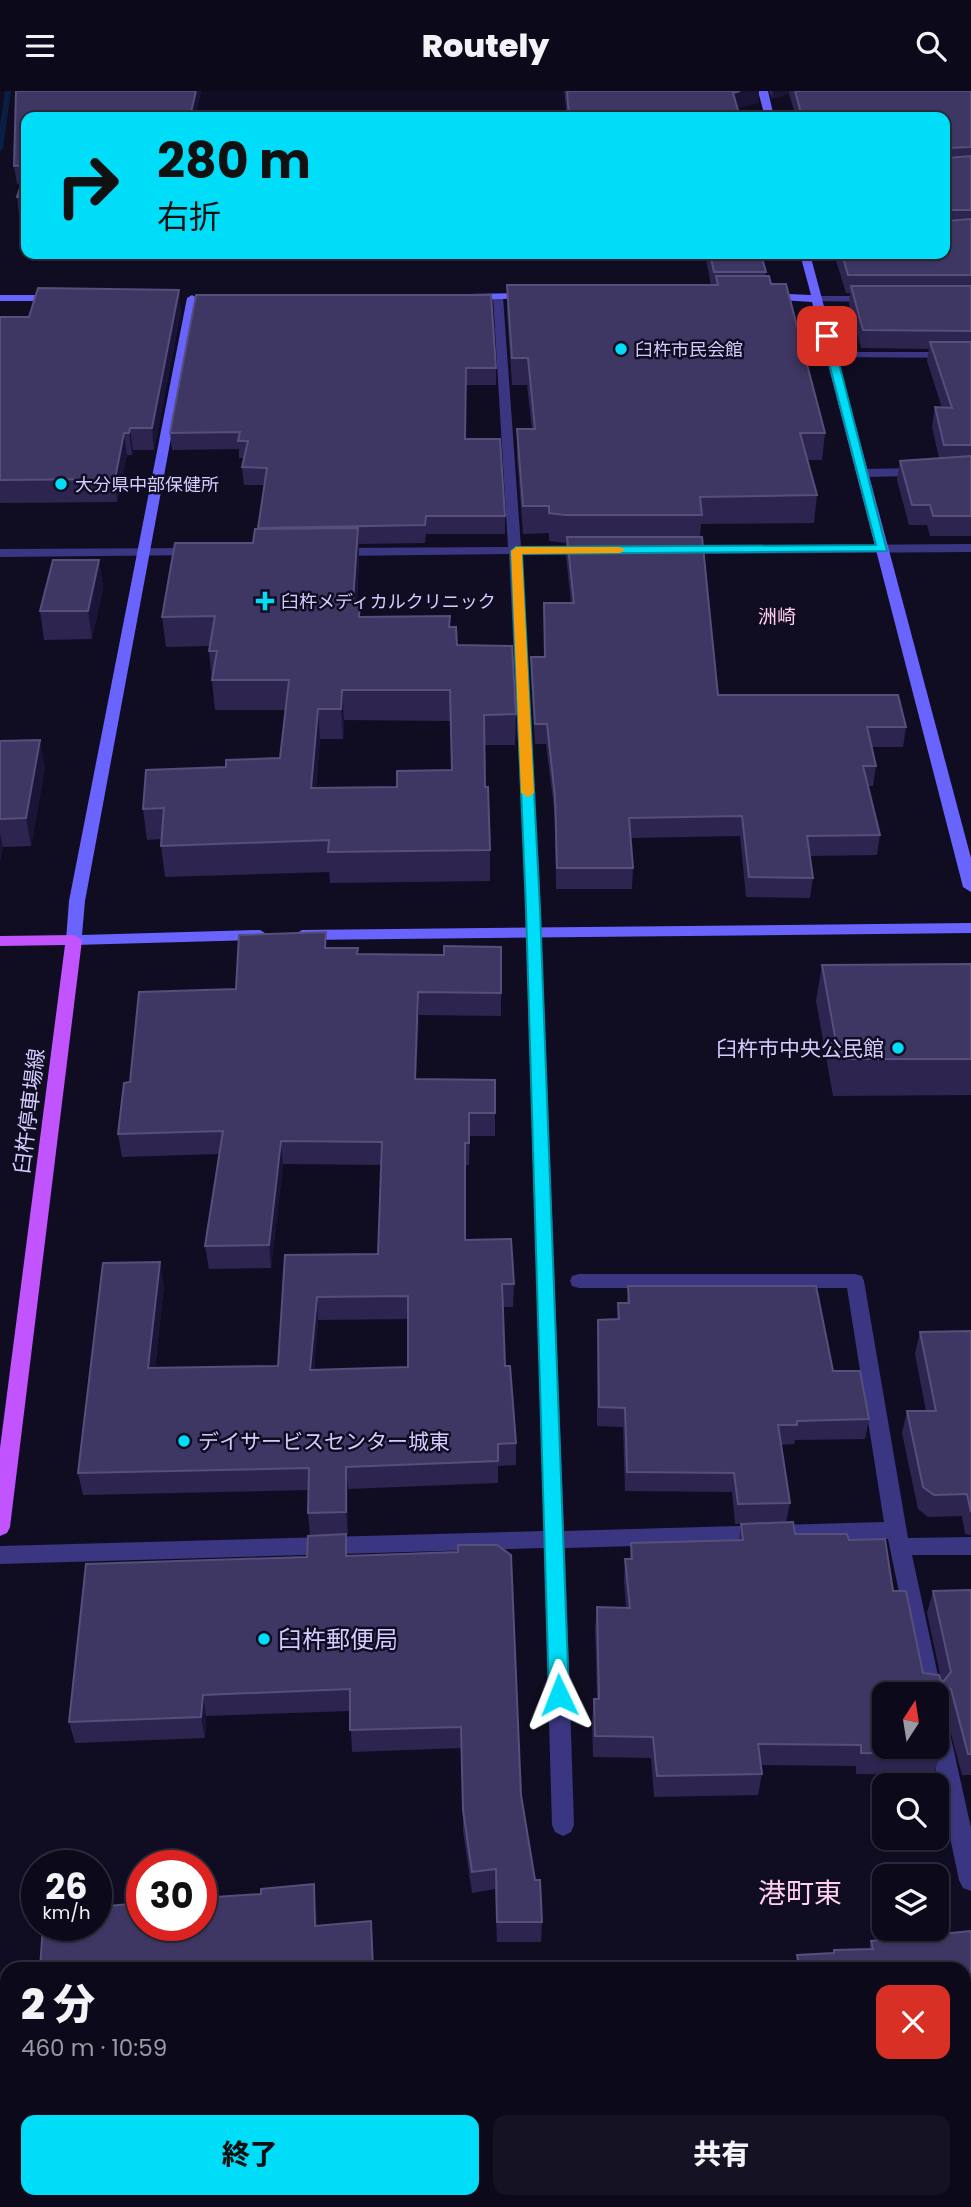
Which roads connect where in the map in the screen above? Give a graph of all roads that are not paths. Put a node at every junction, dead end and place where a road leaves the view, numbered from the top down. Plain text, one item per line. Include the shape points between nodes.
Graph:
1 (763, 91) edge
2 (769, 112) edge
3 (807, 259) edge
4 (538, 296) edge
5 (749, 296) edge
6 (458, 297) edge
7 (498, 297) junction
8 (66, 298) edge
9 (192, 298) edge
10 (0, 299) edge
11 (817, 299) junction
12 (880, 299) edge
13 (832, 355) junction
14 (971, 355) edge
15 (971, 471) edge
16 (863, 473) junction
17 (971, 548) edge
18 (883, 549) junction
19 (604, 550) edge
20 (659, 550) edge
21 (516, 551) junction
22 (217, 552) edge
23 (328, 552) edge
24 (0, 553) edge
25 (143, 553) junction
26 (971, 887) edge
27 (971, 928) edge
28 (533, 932) junction
29 (74, 940) junction
30 (0, 941) edge
31 (579, 1281) dead end
32 (0, 1527) edge
33 (554, 1539) junction
34 (898, 1539) junction
35 (971, 1546) edge
36 (0, 1555) edge
37 (928, 1682) edge
38 (945, 1759) edge
39 (563, 1825) dead end
40 (971, 1880) edge

1 - 2 street
3 - 11 street
4 - 7 street
5 - 11 street
6 - 7 street
7 - 21 street
8 - 10 street
9 - 25 street
11 - 12 street
11 - 13 street
13 - 14 street
13 - 16 street
15 - 16 street
16 - 18 street
17 - 18 street
18 - 20 street
18 - 26 street
19 - 21 street
21 - 23 street
21 - 28 street
22 - 25 street
24 - 25 street
25 - 29 street via 77,901
27 - 28 street
28 - 29 street
28 - 33 street
29 - 30 main road
29 - 32 main road, 臼杵停車場線
31 - 34 street via 855,1281
33 - 34 street
33 - 36 street
33 - 39 street
34 - 35 street
34 - 37 street
38 - 40 street

